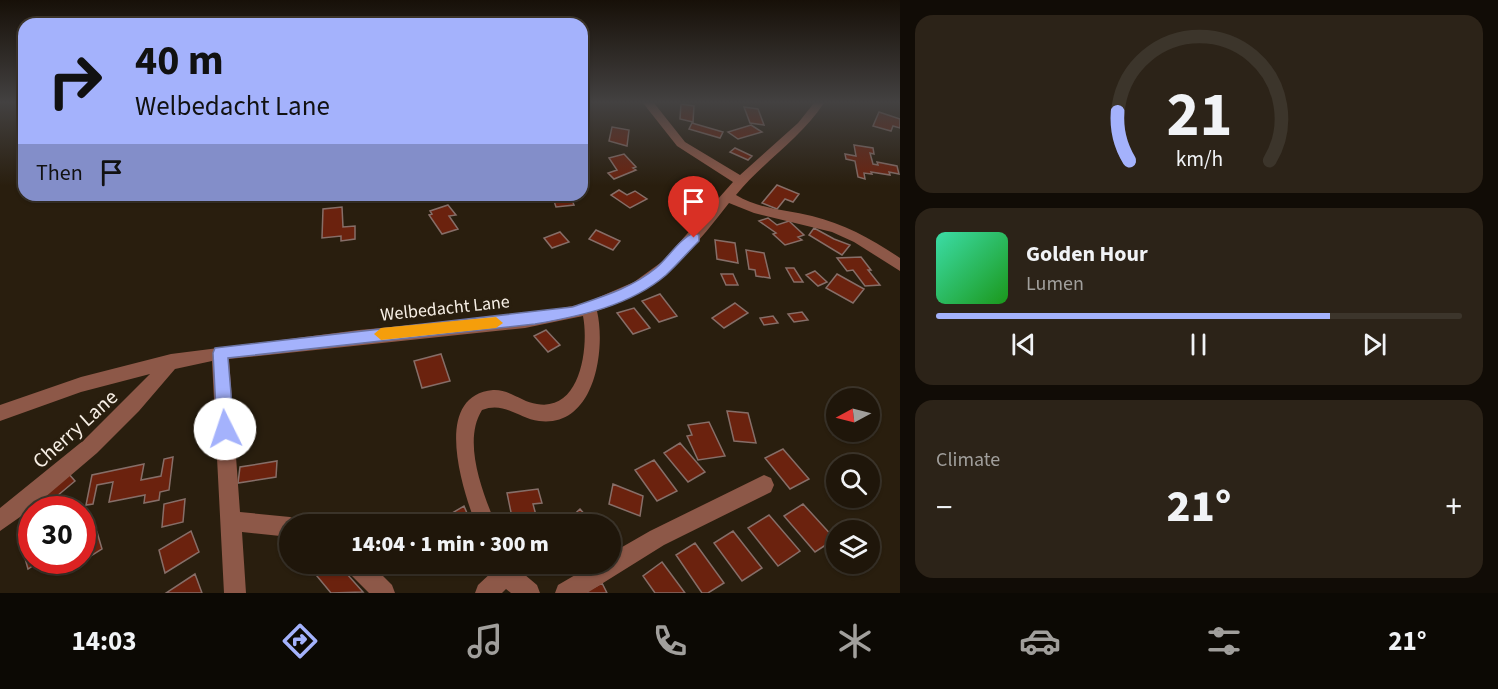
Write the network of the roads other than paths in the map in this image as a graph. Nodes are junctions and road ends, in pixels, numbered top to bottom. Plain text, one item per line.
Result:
1 (670, 131) edge
2 (798, 131) edge
3 (741, 181) junction
4 (728, 196) junction
5 (900, 266) edge
6 (589, 308) junction
7 (220, 353) junction
8 (171, 362) junction
9 (0, 413) edge
10 (764, 485) dead end
11 (483, 514) edge
12 (0, 520) edge
13 (230, 521) junction
14 (279, 526) edge
15 (366, 574) edge
16 (499, 574) edge
17 (509, 574) edge
18 (235, 593) edge
19 (384, 593) edge
20 (486, 593) edge
21 (530, 593) edge
22 (566, 593) edge

1 - 3 street
2 - 3 street, Welbedacht Lane
3 - 4 street, Welbedacht Lane
4 - 5 street
4 - 6 street, Welbedacht Lane
6 - 7 street, Welbedacht Lane
6 - 11 street
7 - 8 street, Welbedacht Lane
7 - 13 street
8 - 9 street, Welbedacht Lane
8 - 12 street, Cherry Lane
10 - 22 street
13 - 14 street
13 - 18 street
15 - 19 street
16 - 20 street
17 - 21 street

